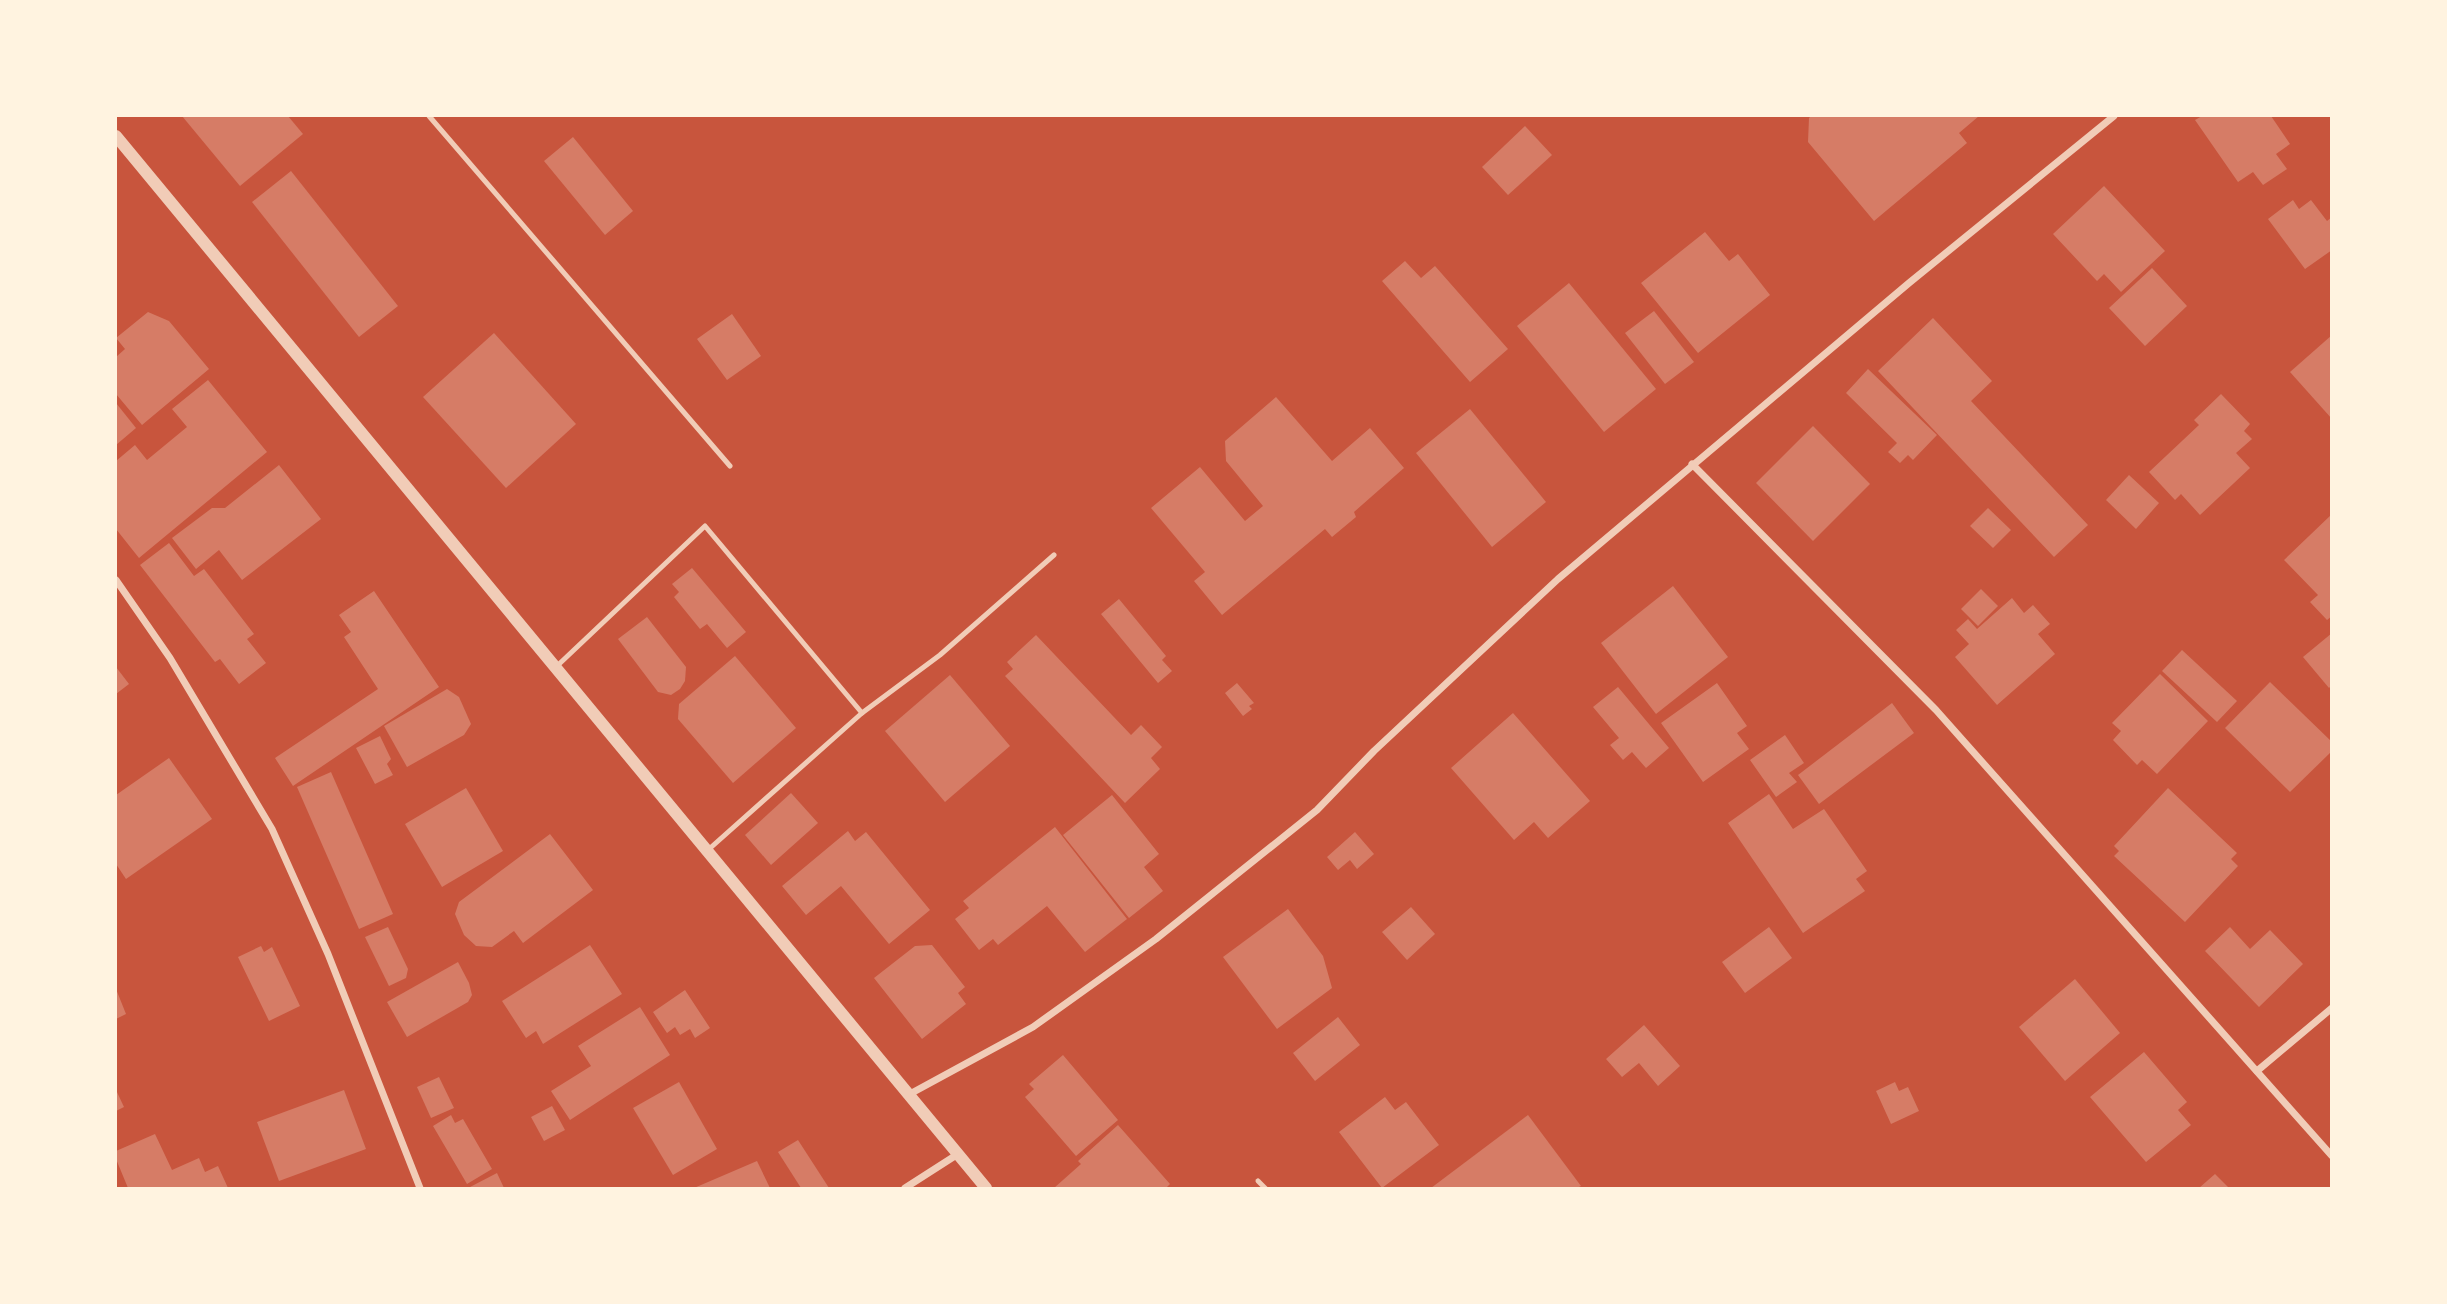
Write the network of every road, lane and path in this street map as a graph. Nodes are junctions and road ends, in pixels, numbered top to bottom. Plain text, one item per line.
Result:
1 (429, 116) edge
2 (2114, 116) edge
3 (116, 135) edge
4 (1692, 464) junction
5 (730, 466) dead end
6 (1054, 555) dead end
7 (116, 580) edge
8 (556, 667) junction
9 (862, 713) junction
10 (707, 850) junction
11 (2332, 1007) edge
12 (2257, 1071) junction
13 (908, 1095) junction
14 (958, 1154) junction
15 (2332, 1156) edge
16 (1258, 1181) dead end
17 (420, 1188) edge
18 (905, 1188) edge
19 (986, 1188) edge
20 (1265, 1188) edge

1 - 5 lane
2 - 4 street
3 - 8 street
4 - 12 street
4 - 13 street
6 - 9 lane
7 - 17 street
8 - 9 lane
8 - 10 street
9 - 10 lane
10 - 13 street
11 - 12 street
12 - 15 street
13 - 14 street
14 - 18 street
14 - 19 street
16 - 20 lane

